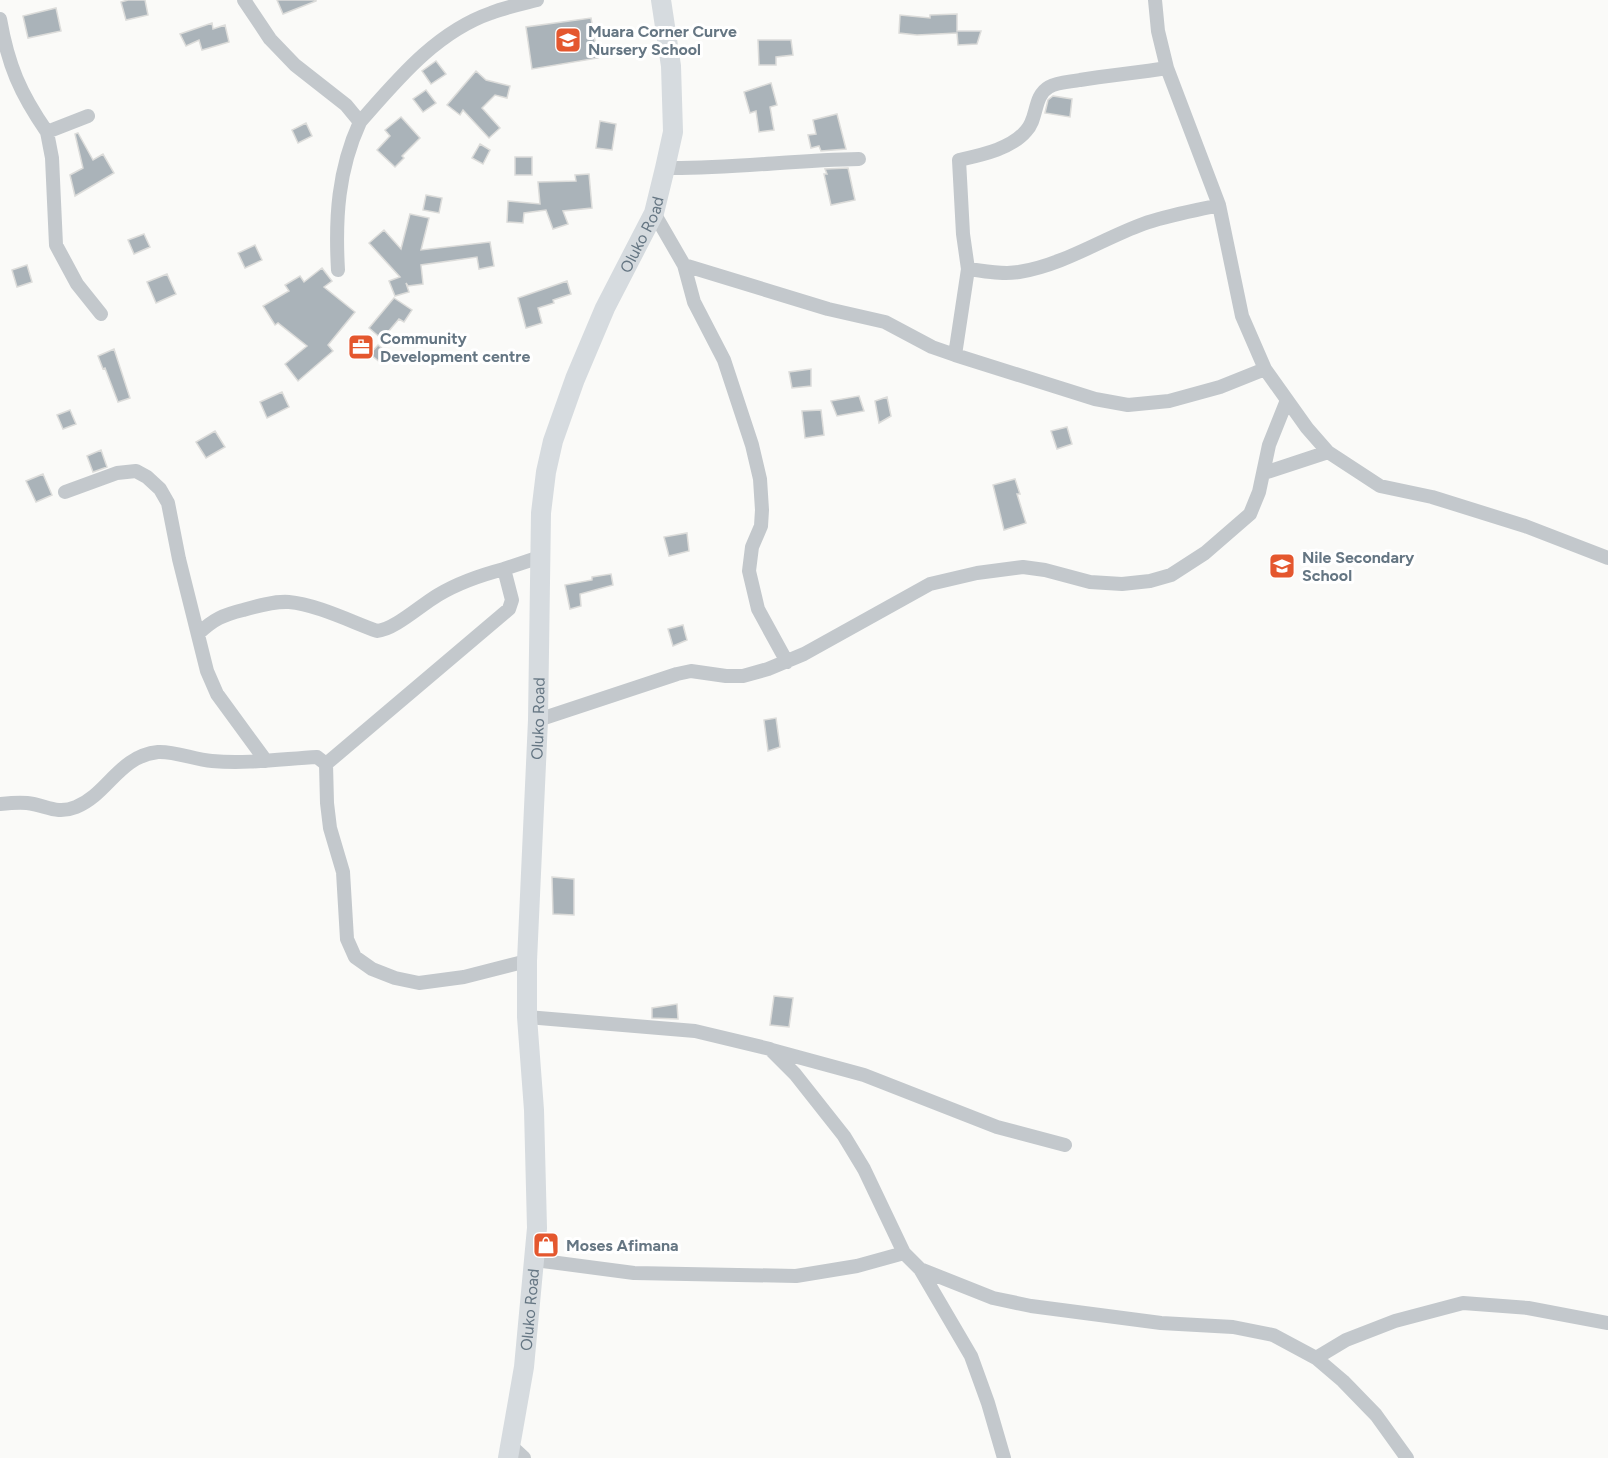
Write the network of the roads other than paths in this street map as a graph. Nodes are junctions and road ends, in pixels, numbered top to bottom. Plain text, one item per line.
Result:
1 (244, 0) edge
2 (483, 0) edge
3 (537, 0) edge
4 (661, 0) edge
5 (1155, 0) edge
6 (490, 13) junction
7 (0, 19) edge
8 (1167, 68) junction
9 (88, 116) dead end
10 (360, 122) junction
11 (47, 132) junction
12 (859, 159) dead end
13 (665, 168) junction
14 (1219, 205) junction
15 (654, 213) junction
16 (684, 265) junction
17 (968, 269) junction
18 (338, 270) dead end
19 (101, 314) dead end
20 (955, 355) junction
21 (1265, 369) junction
22 (1287, 400) junction
23 (1328, 452) junction
24 (1264, 473) junction
25 (65, 492) dead end
26 (540, 557) junction
27 (1608, 558) edge
28 (504, 568) junction
29 (198, 633) junction
30 (786, 662) junction
31 (538, 720) junction
32 (266, 761) junction
33 (326, 764) junction
34 (0, 804) edge
35 (527, 961) junction
36 (526, 1017) junction
37 (770, 1049) junction
38 (1065, 1145) dead end
39 (904, 1253) junction
40 (535, 1260) junction
41 (920, 1269) junction
42 (1608, 1323) edge
43 (1316, 1358) junction
44 (514, 1454) edge
45 (1004, 1458) edge
46 (1407, 1458) edge

1 - 10 street
2 - 6 street
3 - 6 street
4 - 13 main road, Oluko Road
5 - 8 street
6 - 10 street
7 - 11 street
8 - 14 street
8 - 17 street
9 - 11 street
10 - 18 street
11 - 19 street
12 - 13 street
13 - 15 main road, Oluko Road
14 - 17 street
14 - 21 street
15 - 16 street
15 - 26 main road, Oluko Road
16 - 20 street
16 - 30 street
17 - 20 street
20 - 21 street
21 - 22 street
22 - 23 street
22 - 24 street
23 - 24 street
23 - 27 street
24 - 30 street
25 - 29 street
26 - 28 street
26 - 31 main road, Oluko Road
28 - 29 street
28 - 33 street
29 - 32 street
30 - 31 street
31 - 35 main road, Oluko Road
32 - 33 street
32 - 34 street
33 - 35 street
35 - 36 main road, Oluko Road
36 - 37 street
36 - 40 main road, Oluko Road
37 - 38 street
37 - 39 street
39 - 40 street
39 - 41 street
40 - 44 main road, Oluko Road
41 - 43 street
41 - 45 street
42 - 43 street
43 - 46 street

